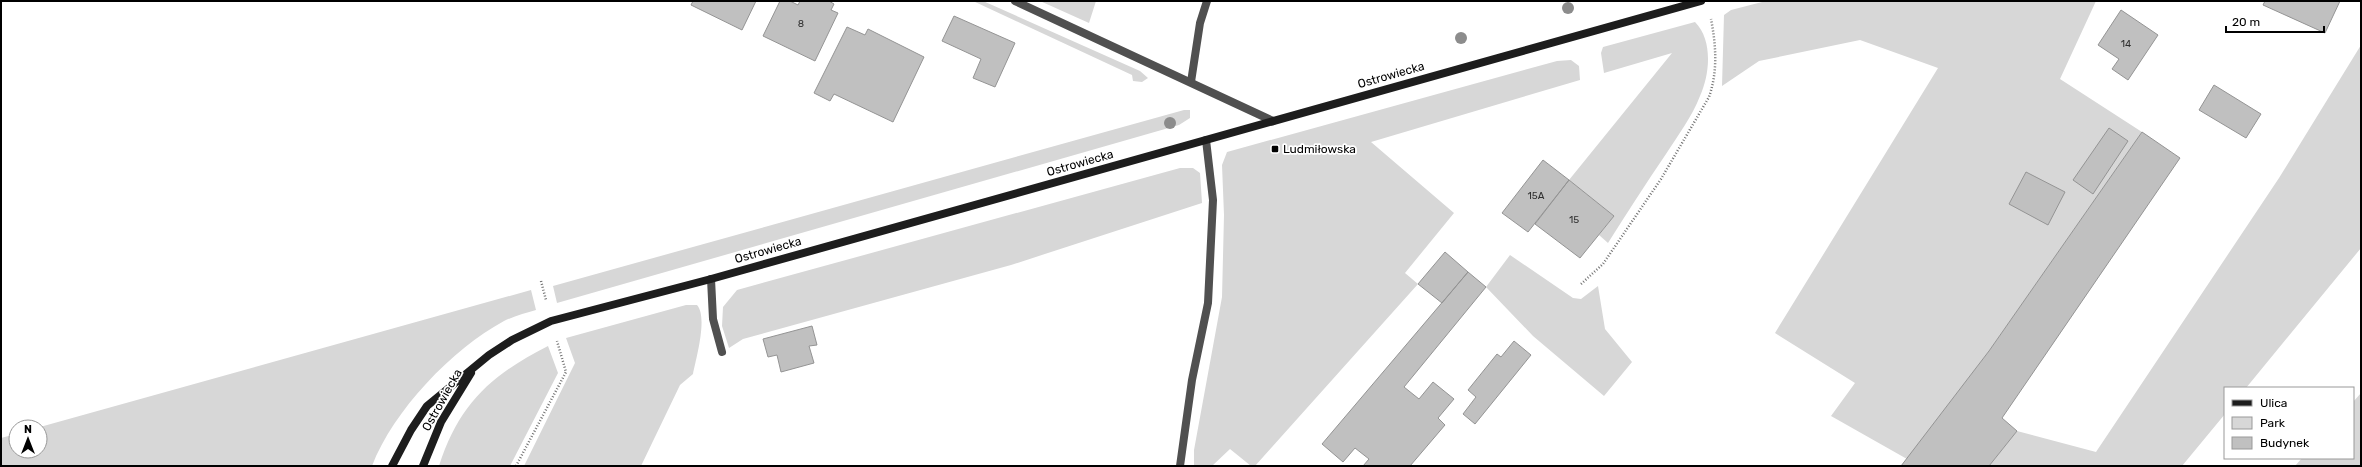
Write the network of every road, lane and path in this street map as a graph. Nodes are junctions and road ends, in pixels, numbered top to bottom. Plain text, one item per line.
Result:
1 (1015, 1) edge
2 (1206, 1) edge
3 (1701, 1) edge
4 (1710, 13) dead end
5 (1191, 82) junction
6 (1273, 121) junction
7 (1206, 140) junction
8 (711, 279) junction
9 (541, 281) dead end
10 (1581, 284) dead end
11 (551, 321) junction
12 (722, 352) dead end
13 (474, 367) junction
14 (392, 466) edge
15 (422, 466) edge
16 (516, 466) edge
17 (1180, 466) edge

1 - 5 street
2 - 5 street
3 - 6 street, Ostrowiecka
4 - 10 path
5 - 6 street
6 - 7 street, Ostrowiecka
7 - 8 street, Ostrowiecka
7 - 17 street
8 - 11 street, Ostrowiecka
8 - 12 street
9 - 11 path
11 - 13 street, Ostrowiecka
11 - 16 path
13 - 14 street, Ostrowiecka
13 - 15 street, Ostrowiecka

